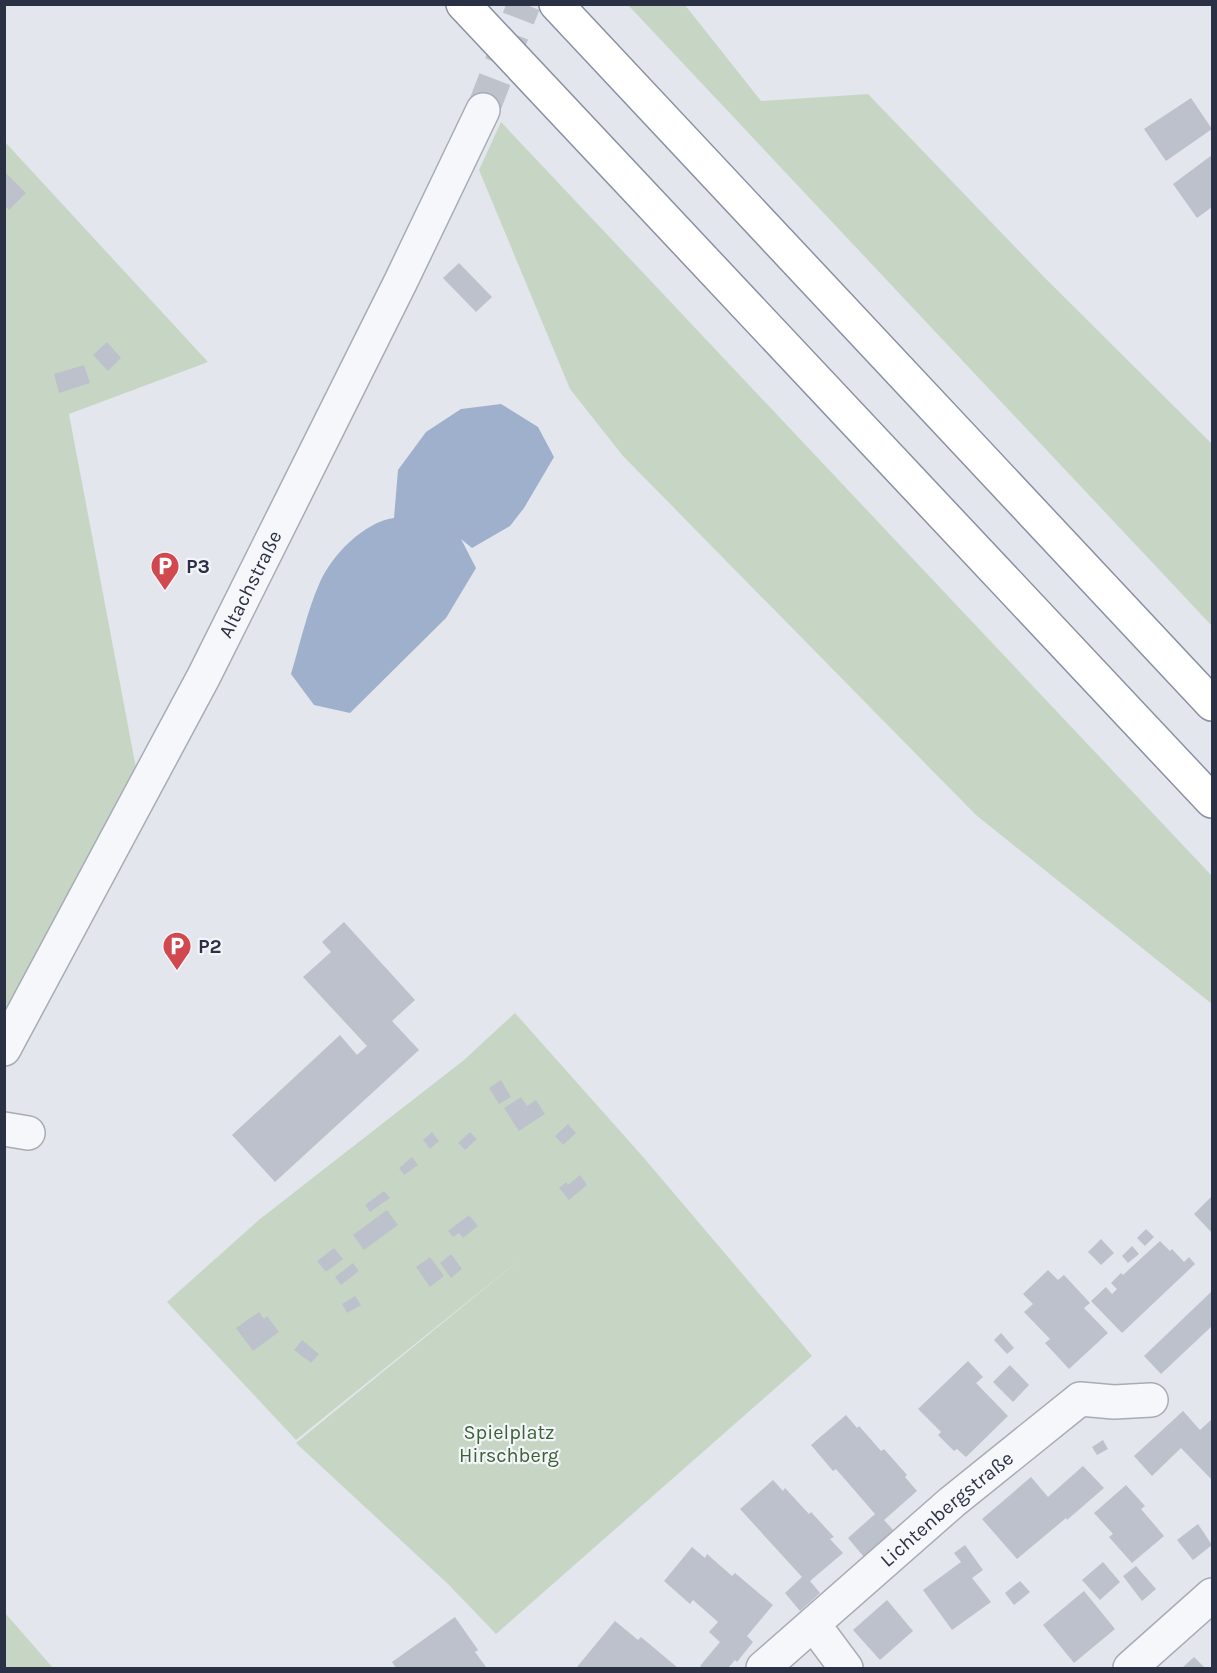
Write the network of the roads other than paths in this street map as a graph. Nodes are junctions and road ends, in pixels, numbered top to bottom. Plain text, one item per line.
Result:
1 (463, 4) edge
2 (556, 4) edge
3 (483, 110) tunnel mouth
4 (1212, 704) edge
5 (1212, 801) edge
6 (4, 1049) edge
7 (1150, 1400) dead end
8 (1212, 1595) edge
9 (814, 1625) junction
10 (763, 1668) edge
11 (846, 1668) edge
12 (1130, 1668) edge

1 - 5 highway
2 - 4 highway
3 - 6 street, Altachstraße
7 - 9 street, Lichtenbergstraße
8 - 12 street
9 - 10 street, Lichtenbergstraße
9 - 11 street

